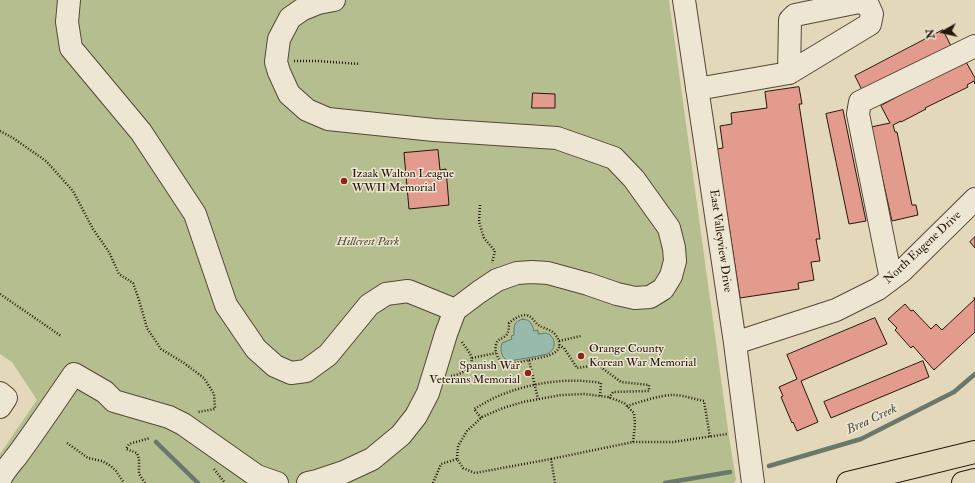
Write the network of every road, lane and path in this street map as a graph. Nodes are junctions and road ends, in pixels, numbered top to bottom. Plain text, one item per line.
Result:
1 (69, 0) edge
2 (334, 0) edge
3 (684, 0) edge
4 (975, 46) edge
5 (276, 62) junction
6 (360, 64) dead end
7 (789, 73) dead end
8 (697, 89) junction
9 (0, 131) edge
10 (975, 199) edge
11 (480, 205) dead end
12 (891, 279) junction
13 (497, 280) junction
14 (0, 294) edge
15 (455, 310) junction
16 (60, 336) dead end
17 (581, 336) dead end
18 (559, 341) junction
19 (735, 343) junction
20 (559, 345) junction
21 (496, 353) junction
22 (472, 358) dead end
23 (529, 360) junction
24 (535, 385) junction
25 (0, 393) edge
26 (600, 396) junction
27 (609, 398) junction
28 (538, 399) junction
29 (627, 406) junction
30 (0, 407) edge
31 (481, 418) junction
32 (176, 421) junction
33 (727, 434) dead end
34 (710, 437) junction
35 (150, 438) dead end
36 (633, 442) junction
37 (67, 443) dead end
38 (975, 452) edge
39 (457, 459) junction
40 (551, 459) junction
41 (211, 466) dead end
42 (0, 477) edge
43 (753, 479) edge
44 (975, 480) edge
45 (124, 483) edge
46 (145, 483) edge
47 (225, 483) edge
48 (277, 483) edge
49 (308, 483) edge
50 (433, 483) edge
51 (555, 483) edge
52 (848, 483) edge
53 (963, 483) edge

1 - 15 street
2 - 5 street
3 - 8 street, East Valleyview Drive
4 - 12 street
5 - 6 path
5 - 13 street
7 - 8 street
8 - 19 street, East Valleyview Drive
9 - 32 path
10 - 12 street, North Eugene Drive
11 - 13 path
12 - 19 street, North Eugene Drive
13 - 15 street
14 - 16 path
15 - 49 street
17 - 18 path
18 - 20 path
18 - 21 path
19 - 43 street, East Valleyview Drive
20 - 23 path
20 - 27 path
21 - 22 path
21 - 23 path
23 - 24 path
24 - 26 path
24 - 28 path
24 - 31 path
25 - 30 street
26 - 27 path
26 - 28 path
27 - 29 path
28 - 31 path
29 - 34 path
29 - 36 path
31 - 39 path
32 - 42 street
32 - 48 street
33 - 34 path
34 - 36 path
35 - 46 path
36 - 40 path
37 - 45 path
38 - 52 main road
39 - 40 path
39 - 50 path
40 - 51 path
41 - 47 path
44 - 53 main road

